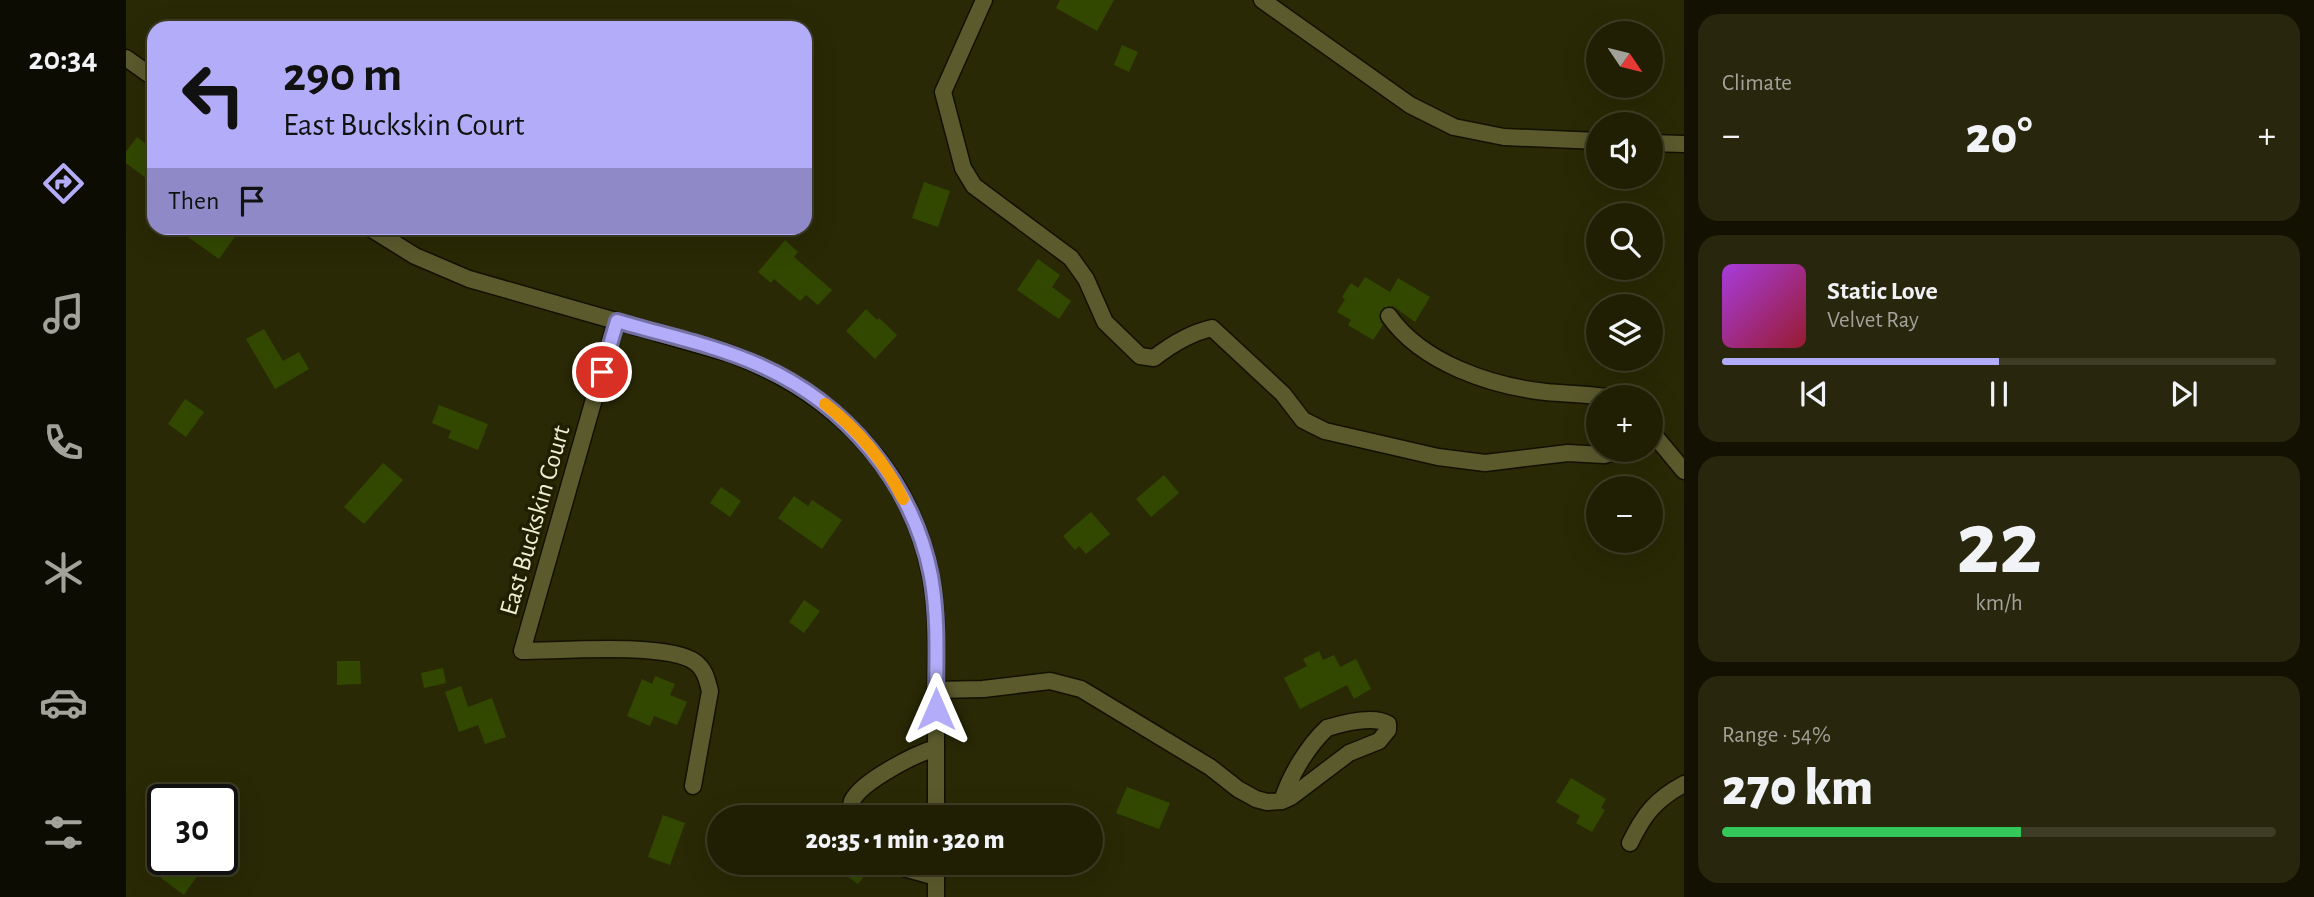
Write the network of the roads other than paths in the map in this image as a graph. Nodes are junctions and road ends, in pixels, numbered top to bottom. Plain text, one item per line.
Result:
1 (984, 0) edge
2 (1262, 0) edge
3 (126, 58) edge
4 (147, 73) edge
5 (1586, 140) edge
6 (1663, 143) edge
7 (1684, 144) edge
8 (381, 235) edge
9 (1388, 316) dead end
10 (617, 321) junction
11 (1586, 395) edge
12 (1663, 446) edge
13 (1586, 454) edge
14 (1684, 471) edge
15 (936, 690) junction
16 (936, 748) junction
17 (1684, 784) edge
18 (693, 786) dead end
19 (1282, 801) junction
20 (852, 805) edge
21 (936, 805) edge
22 (1630, 843) dead end
23 (936, 875) edge
24 (936, 897) edge

1 - 13 street
2 - 5 street
3 - 4 street
6 - 7 street
8 - 10 street
9 - 11 street
10 - 15 street
10 - 18 street, East Buckskin Court
12 - 14 street
15 - 16 street
15 - 19 street
16 - 20 street
16 - 21 street
17 - 22 street
19 - 19 street
23 - 24 street

